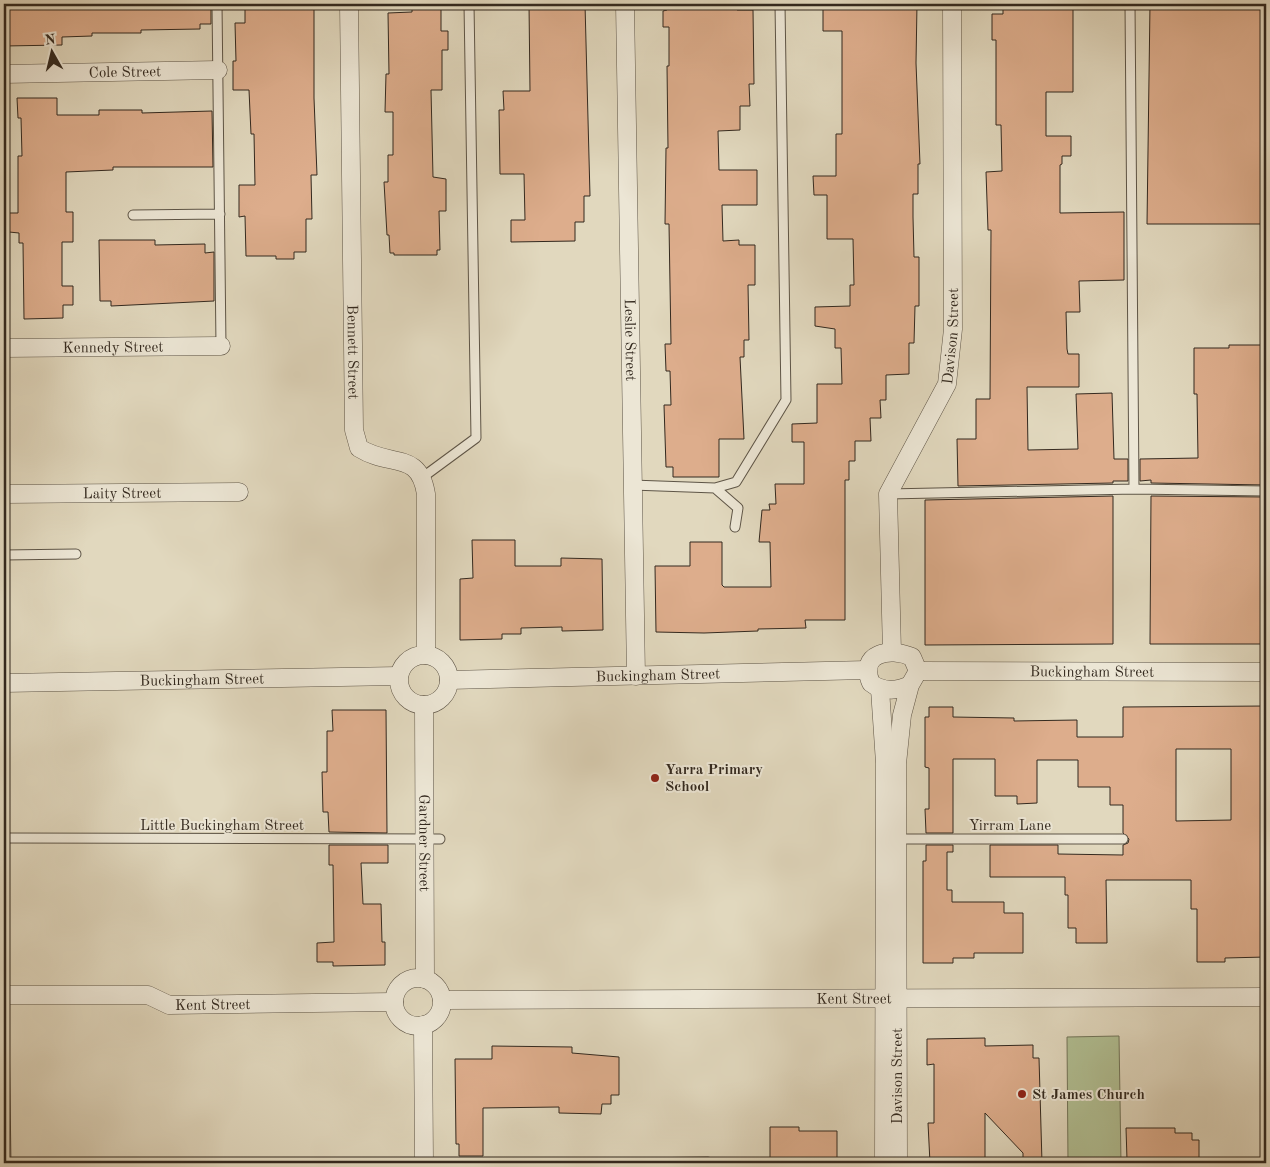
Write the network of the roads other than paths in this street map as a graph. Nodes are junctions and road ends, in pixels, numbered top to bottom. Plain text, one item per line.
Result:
1 (217, 4) edge
2 (349, 4) edge
3 (469, 4) edge
4 (625, 4) edge
5 (780, 4) edge
6 (952, 4) edge
7 (1130, 4) edge
8 (218, 70) junction
9 (4, 74) edge
10 (220, 214) junction
11 (133, 215) dead end
12 (221, 346) joint
13 (4, 348) edge
14 (423, 477) junction
15 (632, 486) junction
16 (715, 488) junction
17 (1134, 489) junction
18 (1266, 491) edge
19 (239, 492) dead end
20 (4, 494) edge
21 (888, 494) junction
22 (736, 527) dead end
23 (76, 554) dead end
24 (4, 555) edge
25 (892, 652) junction
26 (426, 656) junction
27 (867, 670) junction
28 (1266, 672) edge
29 (399, 676) junction
30 (636, 676) junction
31 (914, 678) junction
32 (449, 680) junction
33 (4, 683) edge
34 (880, 689) junction
35 (424, 706) junction
36 (4, 838) edge
37 (1123, 838) dead end
38 (432, 839) junction
39 (891, 839) junction
40 (425, 979) junction
41 (4, 996) edge
42 (1266, 997) edge
43 (442, 1000) junction
44 (891, 1000) junction
45 (394, 1002) junction
46 (423, 1026) junction
47 (4, 1030) edge
48 (708, 1162) edge
49 (6, 1163) edge
50 (424, 1163) edge
51 (634, 1163) edge
52 (884, 1163) edge
53 (898, 1163) edge

1 - 8 lane
2 - 14 street, Bennett Street
3 - 14 lane
4 - 15 street, Leslie Street
5 - 16 lane
6 - 21 street, Davison Street
7 - 17 lane
8 - 9 street, Cole Street
8 - 10 lane
10 - 11 lane
10 - 12 lane
12 - 13 street, Kennedy Street
14 - 26 street
15 - 16 lane
15 - 30 street, Leslie Street
16 - 22 lane
17 - 18 lane
17 - 21 lane
19 - 20 street, Laity Street
21 - 25 street, Davison Street
23 - 24 lane
25 - 27 street
25 - 31 street
26 - 29 street
26 - 32 street
27 - 30 street, Buckingham Street
27 - 34 street
28 - 31 street, Buckingham Street
29 - 33 street, Buckingham Street
29 - 35 street
30 - 32 street, Buckingham Street
31 - 34 street
31 - 39 street, Davison Street
32 - 35 street
34 - 39 street, Davison Street
35 - 38 street, Gardner Street
36 - 38 lane, Little Buckingham Street
37 - 39 lane, Yirram Lane
38 - 40 street, Gardner Street
39 - 44 street, Davison Street
40 - 43 street
40 - 45 street
41 - 45 street, Kent Street
42 - 44 street, Kent Street
43 - 44 street, Kent Street
43 - 46 street
44 - 52 street, Davison Street
44 - 53 street, Davison Street
45 - 46 street
46 - 50 street
47 - 49 lane
48 - 51 lane

